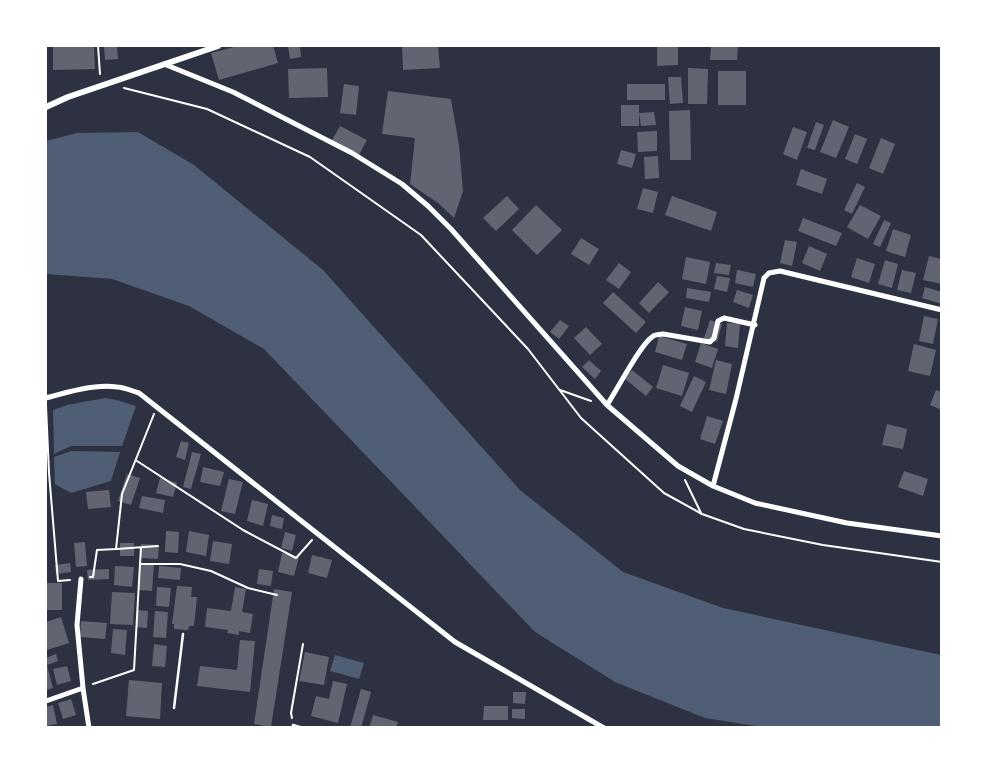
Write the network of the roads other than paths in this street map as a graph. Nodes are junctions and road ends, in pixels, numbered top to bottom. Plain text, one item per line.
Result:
1 (218, 46) edge
2 (164, 64) junction
3 (46, 107) edge
4 (942, 310) edge
5 (755, 325) junction
6 (46, 398) edge
7 (607, 405) junction
8 (713, 486) junction
9 (942, 536) edge
10 (81, 579) road end
11 (183, 634) dead end
12 (83, 688) junction
13 (46, 701) edge
14 (174, 708) dead end
15 (89, 727) edge
16 (293, 727) edge
17 (303, 727) edge
18 (604, 727) edge

1 - 2 street
2 - 3 street
2 - 7 street
4 - 5 street
5 - 7 street
5 - 8 street
6 - 18 street
7 - 8 street
8 - 9 street
10 - 12 street
11 - 14 lane
12 - 13 street
12 - 15 street
16 - 17 lane

